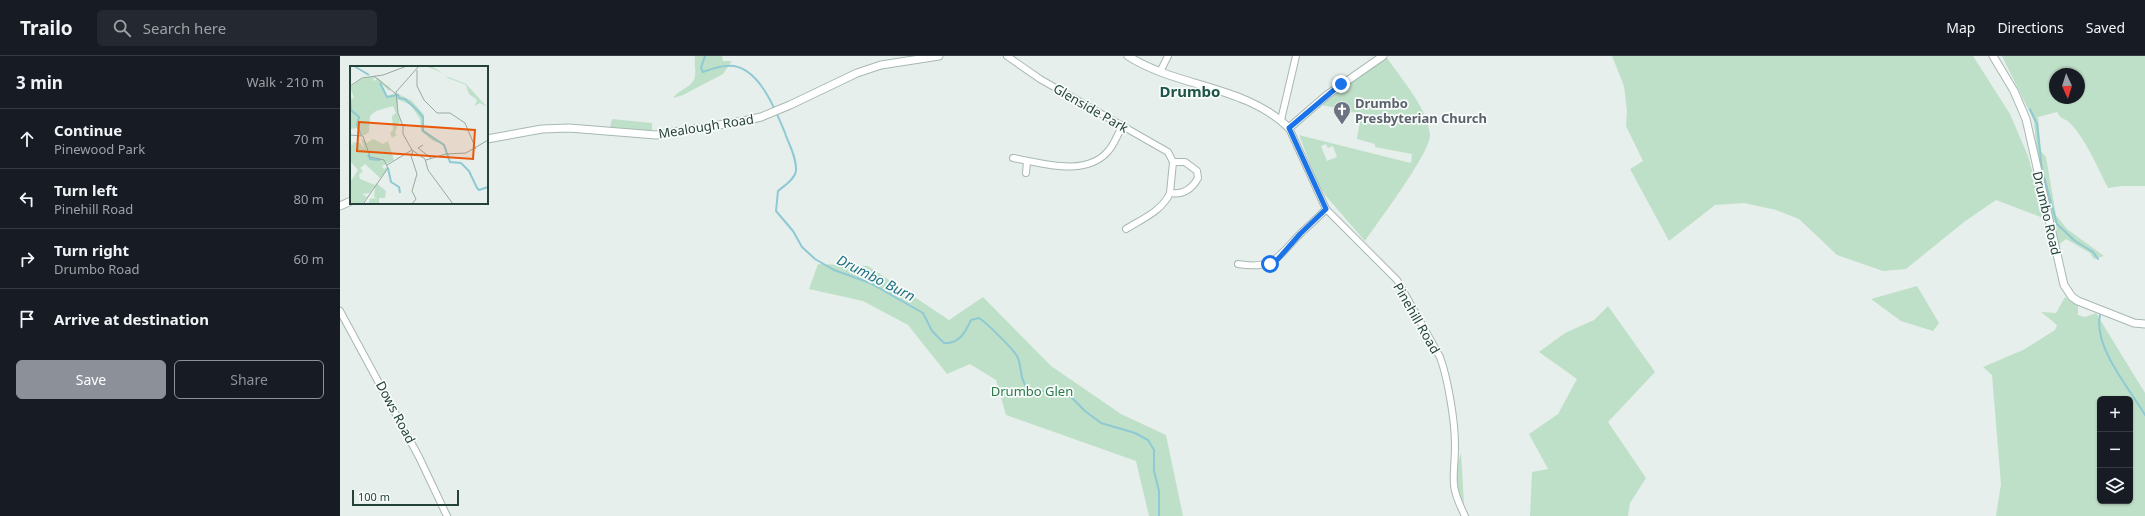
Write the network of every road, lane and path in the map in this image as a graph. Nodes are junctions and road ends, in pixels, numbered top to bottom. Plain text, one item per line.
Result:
1 (939, 56) edge
2 (1007, 56) edge
3 (1128, 56) edge
4 (1168, 56) edge
5 (1296, 56) edge
6 (1383, 56) edge
7 (1993, 56) edge
8 (1160, 72) junction
9 (1281, 120) junction
10 (1123, 125) junction
11 (1289, 128) junction
12 (488, 139) edge
13 (1013, 158) dead end
14 (1027, 161) junction
15 (1173, 162) junction
16 (1026, 173) dead end
17 (1170, 193) junction
18 (350, 201) edge
19 (340, 206) edge
20 (1326, 209) junction
21 (1126, 229) dead end
22 (1238, 264) dead end
23 (340, 311) edge
24 (2145, 324) edge
25 (446, 516) edge
26 (1465, 516) edge

1 - 12 street, Mealough Road
2 - 10 street, Glenside Park
3 - 8 street
4 - 8 street
5 - 9 street
6 - 11 street
7 - 24 street, Drumbo Road
8 - 9 street
9 - 11 street
10 - 14 street
10 - 15 street, Glenside Park
11 - 20 street, Pinehill Road
13 - 14 street
14 - 16 street
15 - 17 street
15 - 17 street
17 - 21 street
18 - 19 street
20 - 22 street
20 - 26 street, Pinehill Road
23 - 25 street, Dows Road

